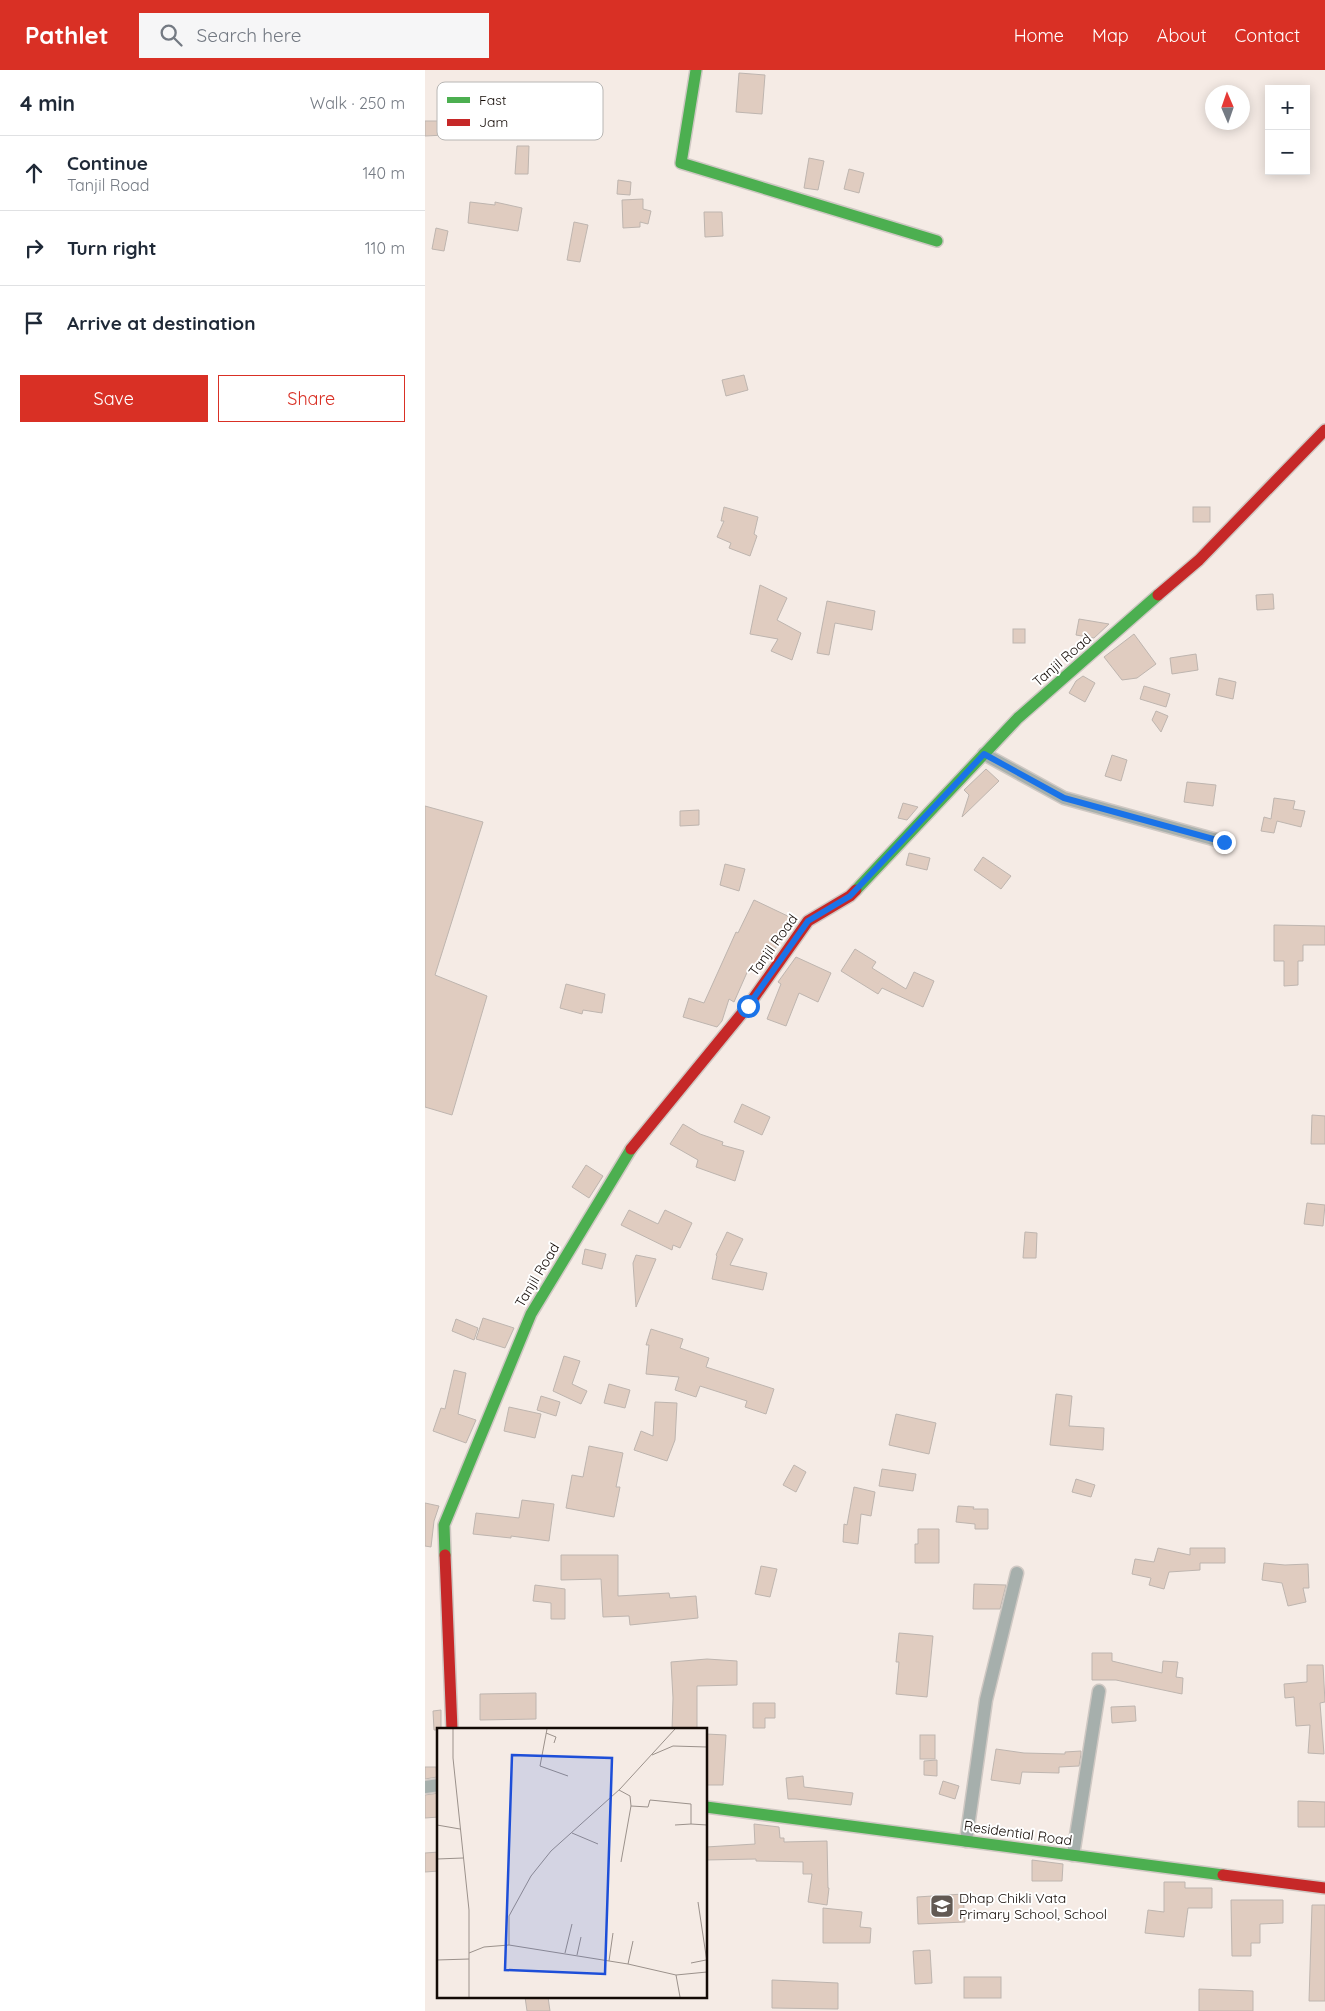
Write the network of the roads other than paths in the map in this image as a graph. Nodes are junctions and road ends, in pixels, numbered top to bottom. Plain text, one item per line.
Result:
1 (695, 70) edge
2 (937, 241) dead end
3 (1325, 430) edge
4 (984, 754) junction
5 (1224, 842) dead end
6 (1017, 1573) dead end
7 (1099, 1690) dead end
8 (451, 1728) edge
9 (707, 1807) edge
10 (966, 1841) junction
11 (1073, 1855) junction
12 (1325, 1888) edge

1 - 2 street
3 - 4 street, Tanjil Road
4 - 5 street
4 - 8 street, Tanjil Road
6 - 10 street
7 - 11 street
9 - 10 street, Residential Road
10 - 11 street, Residential Road
11 - 12 street, Residential Road

